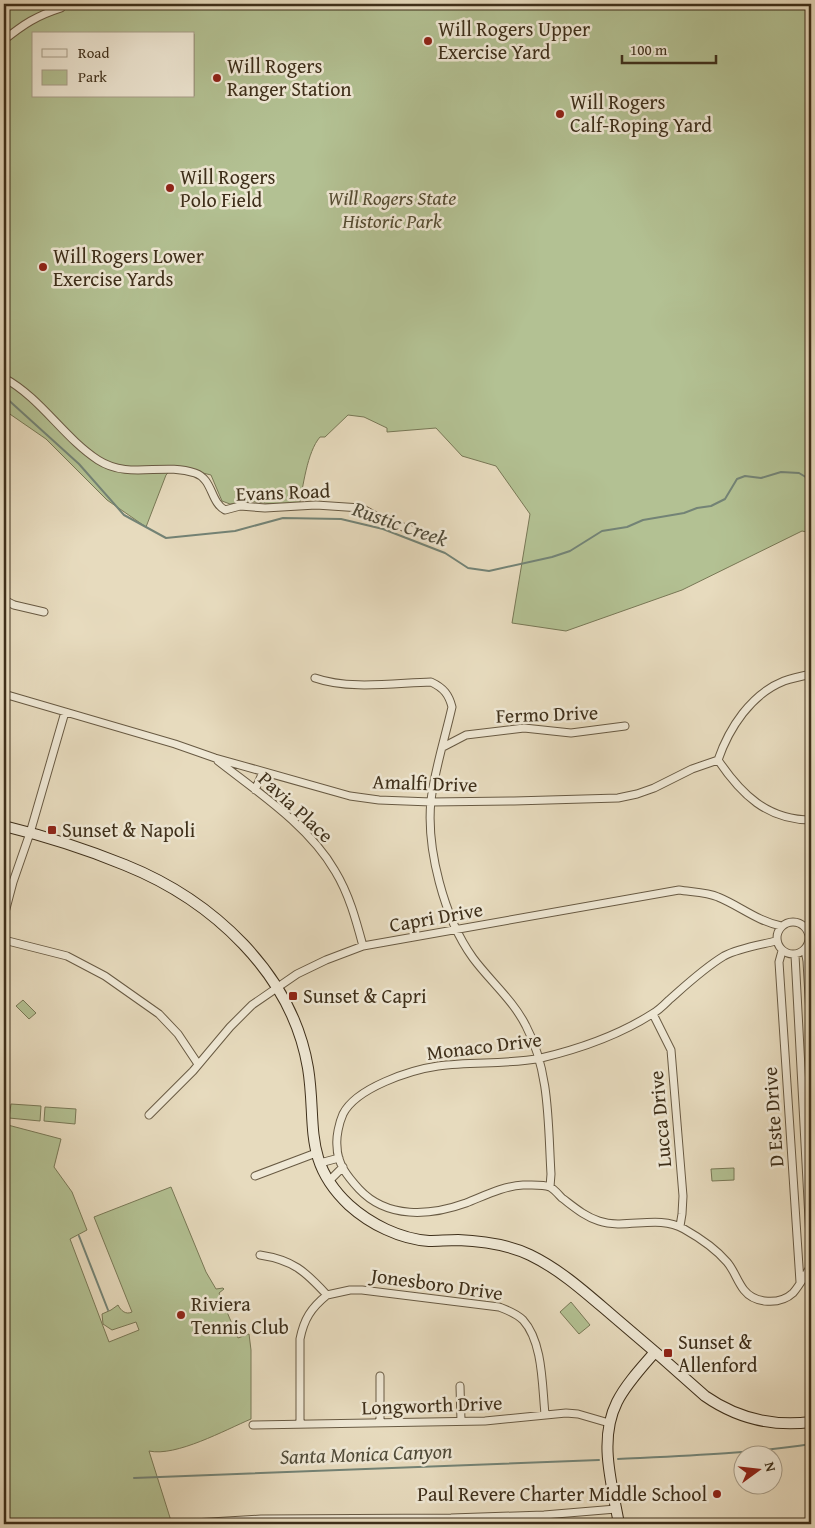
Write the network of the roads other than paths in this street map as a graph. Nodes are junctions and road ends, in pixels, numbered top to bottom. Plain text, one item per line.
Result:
1 (61, 8) dead end
2 (4, 40) edge
3 (4, 378) edge
4 (430, 536) dead end
5 (4, 600) edge
6 (44, 612) dead end
7 (811, 674) edge
8 (314, 678) dead end
9 (4, 694) edge
10 (65, 712) junction
11 (625, 726) dead end
12 (443, 747) junction
13 (214, 758) junction
14 (718, 760) junction
15 (263, 772) junction
16 (255, 790) junction
17 (431, 802) junction
18 (811, 820) edge
19 (4, 826) edge
20 (30, 833) junction
21 (4, 916) edge
22 (811, 922) edge
23 (802, 924) junction
24 (781, 926) junction
25 (456, 930) junction
26 (4, 940) edge
27 (776, 941) junction
28 (808, 945) edge
29 (364, 946) junction
30 (782, 951) junction
31 (794, 954) junction
32 (277, 987) junction
33 (653, 1014) junction
34 (811, 1032) edge
35 (538, 1058) junction
36 (198, 1064) junction
37 (148, 1115) dead end
38 (316, 1153) junction
39 (339, 1158) junction
40 (320, 1163) junction
41 (343, 1167) junction
42 (255, 1176) dead end
43 (330, 1181) junction
44 (550, 1187) junction
45 (680, 1226) junction
46 (260, 1255) dead end
47 (811, 1257) edge
48 (811, 1266) edge
49 (800, 1283) junction
50 (327, 1296) junction
51 (655, 1352) junction
52 (380, 1376) dead end
53 (460, 1386) dead end
54 (546, 1414) junction
55 (461, 1421) junction
56 (811, 1422) edge
57 (380, 1423) junction
58 (609, 1423) junction
59 (300, 1424) junction
60 (254, 1425) dead end
61 (616, 1509) junction
62 (544, 1515) junction
63 (303, 1521) edge
64 (217, 1523) edge
65 (177, 1524) edge
66 (544, 1524) edge
67 (619, 1524) edge

1 - 2 street
3 - 4 street, Evans Road
5 - 6 street
7 - 14 street
8 - 12 street
9 - 10 street, Amalfi Drive
10 - 13 street, Amalfi Drive
10 - 20 street
11 - 12 street, Fermo Drive
12 - 17 street
13 - 15 street, Amalfi Drive
13 - 16 street, Pavia Place
14 - 17 street, Amalfi Drive
14 - 18 street
15 - 16 street
15 - 17 street, Amalfi Drive
16 - 29 street, Pavia Place
17 - 25 street
19 - 20 main road
20 - 21 street
20 - 32 main road
22 - 23 street
23 - 24 street
23 - 28 street
24 - 25 street, Capri Drive
24 - 27 street
25 - 29 street, Capri Drive
25 - 35 street
26 - 36 street
27 - 30 street
27 - 33 street, Monaco Drive
28 - 31 street
28 - 34 street
29 - 32 street, Capri Drive
30 - 31 street
30 - 49 street, D Este Drive
31 - 47 street, D Este Drive
32 - 36 street, Capri Drive
32 - 38 main road
33 - 35 street, Monaco Drive
33 - 45 street, Lucca Drive
35 - 39 street, Monaco Drive
35 - 44 street
36 - 37 street, Capri Drive
38 - 40 main road
38 - 42 street
39 - 40 street
39 - 41 street, Monaco Drive
40 - 43 main road
41 - 43 street
41 - 44 street, Monaco Drive
43 - 51 main road
44 - 45 street
45 - 49 street
46 - 50 street
48 - 49 street
50 - 54 street, Jonesboro Drive
50 - 59 street
51 - 56 main road
51 - 58 main road
52 - 57 street
53 - 55 street
54 - 55 street, Longworth Drive
54 - 58 street, Longworth Drive
55 - 57 street, Longworth Drive
57 - 59 street, Longworth Drive
58 - 61 main road
59 - 60 street, Longworth Drive
61 - 62 street
61 - 67 main road
62 - 63 street
62 - 66 street
63 - 64 street
64 - 65 street

